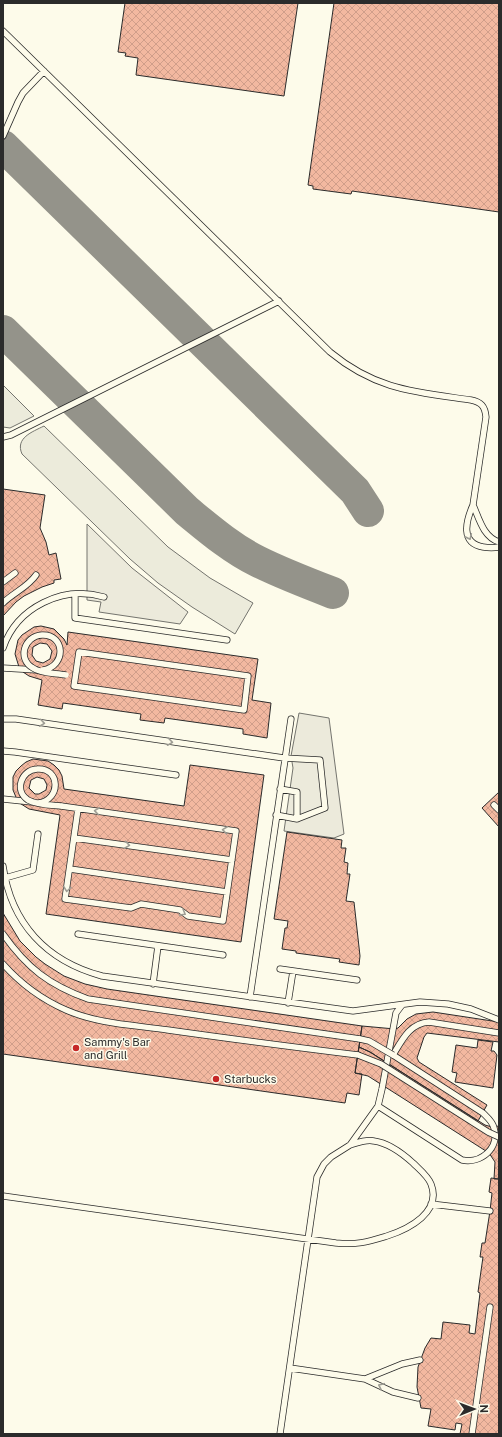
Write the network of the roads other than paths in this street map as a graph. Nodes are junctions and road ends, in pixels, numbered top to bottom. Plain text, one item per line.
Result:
1 (3, 31) edge
2 (44, 71) junction
3 (3, 136) edge
4 (279, 301) junction
5 (3, 437) edge
6 (473, 504) junction
7 (499, 542) edge
8 (499, 547) edge
9 (15, 573) dead end
10 (36, 575) dead end
11 (3, 582) edge
12 (75, 594) junction
13 (104, 597) dead end
14 (3, 603) edge
15 (227, 640) dead end
16 (3, 648) edge
17 (3, 668) edge
18 (75, 676) junction
19 (3, 718) edge
20 (291, 719) dead end
21 (3, 751) edge
22 (284, 758) junction
23 (176, 775) dead end
24 (280, 789) junction
25 (3, 799) edge
26 (494, 805) dead end
27 (78, 809) junction
28 (499, 810) edge
29 (276, 815) junction
30 (297, 819) junction
31 (38, 834) dead end
32 (74, 838) junction
33 (232, 860) junction
34 (3, 866) edge
35 (70, 869) junction
36 (5, 878) junction
37 (228, 892) junction
38 (3, 934) edge
39 (78, 934) dead end
40 (158, 946) junction
41 (223, 955) dead end
42 (3, 964) edge
43 (280, 969) dead end
44 (293, 971) junction
45 (357, 980) dead end
46 (153, 984) junction
47 (250, 997) junction
48 (288, 1003) junction
49 (402, 1005) junction
50 (499, 1020) edge
51 (499, 1033) edge
52 (393, 1055) junction
53 (378, 1106) junction
54 (499, 1138) edge
55 (350, 1145) junction
56 (3, 1196) edge
57 (431, 1204) junction
58 (490, 1211) dead end
59 (308, 1239) junction
60 (490, 1307) dead end
61 (420, 1360) dead end
62 (290, 1368) junction
63 (364, 1378) junction
64 (418, 1398) dead end
65 (280, 1434) edge
66 (472, 1434) edge

1 - 2 lane
2 - 3 lane
2 - 4 lane
4 - 5 lane
4 - 6 lane
6 - 7 lane
6 -> 8 lane
9 - 11 lane
10 - 14 lane
12 - 13 lane
12 - 15 lane
12 - 16 lane
17 - 18 lane, bridge
18 - 18 lane
19 -> 22 lane
20 - 22 lane
21 - 23 lane
22 - 24 lane
22 - 30 lane
24 - 29 lane
24 - 30 lane
25 - 27 lane, bridge
26 - 28 lane
27 - 32 lane
33 -> 27 lane
29 - 30 lane
29 - 47 lane
31 - 36 lane
32 -> 33 lane
32 - 35 lane
33 - 37 lane
34 - 36 lane
35 - 37 lane
35 -> 37 lane
36 - 46 lane
38 - 52 lane, bridge
39 - 40 lane
40 - 41 lane
40 - 46 lane
42 - 54 lane, bridge
43 - 44 lane
44 - 45 lane
44 - 48 lane
46 - 47 lane
47 - 48 lane
48 - 49 lane
49 - 50 lane
49 - 53 lane
51 - 52 lane
52 - 53 lane
53 - 55 lane
55 - 57 lane
55 - 59 lane
56 - 59 lane
57 - 58 lane
57 - 59 lane
59 - 62 lane
60 - 66 lane
61 - 63 lane
62 - 63 lane
62 - 65 lane
64 -> 63 lane

